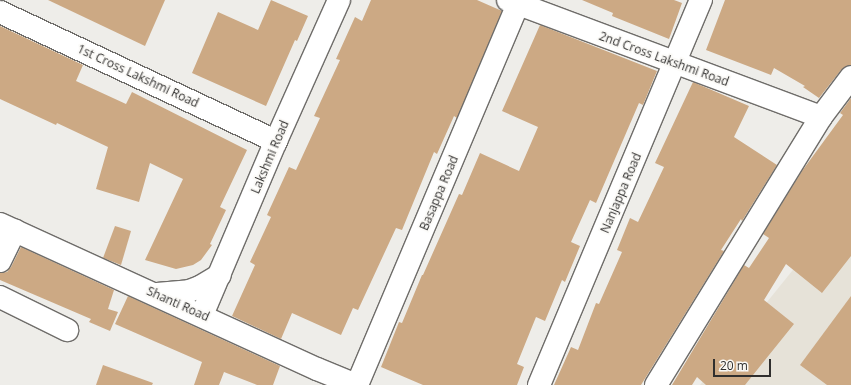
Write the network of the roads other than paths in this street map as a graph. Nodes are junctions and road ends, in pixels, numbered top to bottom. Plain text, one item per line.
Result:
1 (339, 0) edge
2 (701, 0) edge
3 (515, 1) edge
4 (0, 12) edge
5 (676, 63) junction
6 (851, 77) edge
7 (821, 117) junction
8 (276, 142) junction
9 (7, 227) edge
10 (0, 261) edge
11 (220, 275) junction
12 (156, 294) junction
13 (0, 297) edge
14 (202, 315) junction
15 (67, 330) dead end
16 (312, 377) edge
17 (357, 385) edge
18 (539, 385) edge
19 (656, 385) edge

1 - 8 street, Lakshmi Road
2 - 5 street, Nanjappa Road
3 - 5 street, 2nd Cross Lakshmi Road
3 - 17 street, Basappa Road
4 - 8 street, 1st Cross Lakshmi Road
5 - 7 street, 2nd Cross Lakshmi Road
5 - 18 street, Nanjappa Road
6 - 7 street
7 - 19 street
8 - 11 street, Lakshmi Road
9 - 10 street
9 - 12 street, Shanti Road
11 - 12 street
11 - 14 street, Lakshmi Road
12 - 14 street, Shanti Road
13 - 15 street
14 - 16 street, Shanti Road
16 - 17 street, Shanti Road

